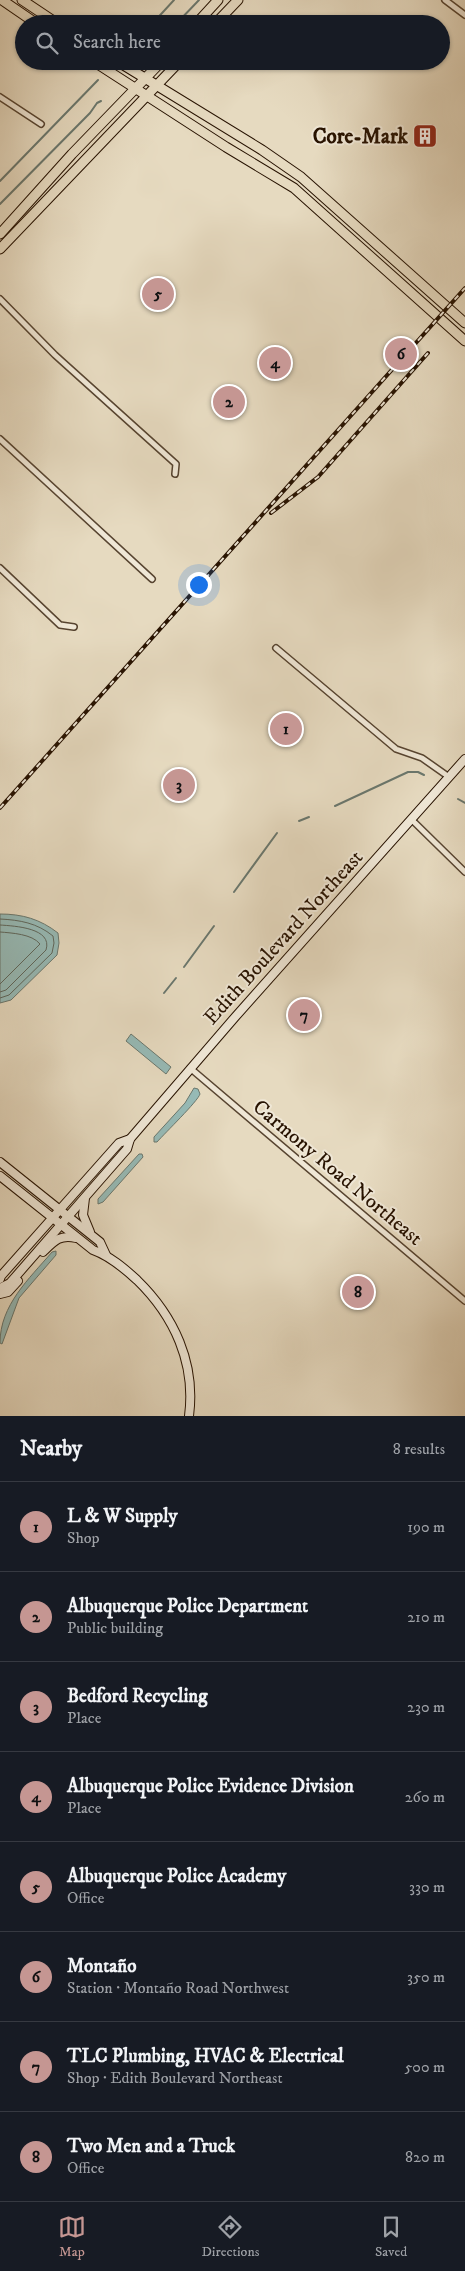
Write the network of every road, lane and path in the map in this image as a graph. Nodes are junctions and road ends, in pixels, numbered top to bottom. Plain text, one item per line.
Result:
1 (2, 0) edge
2 (22, 0) edge
3 (218, 0) edge
4 (238, 0) edge
5 (445, 0) edge
6 (24, 15) edge
7 (44, 15) edge
8 (204, 15) edge
9 (224, 15) edge
10 (465, 15) edge
11 (106, 70) edge
12 (132, 70) edge
13 (154, 70) edge
14 (172, 70) edge
15 (146, 78) junction
16 (158, 85) junction
17 (135, 89) junction
18 (148, 96) junction
19 (0, 97) edge
20 (41, 124) dead end
21 (0, 234) edge
22 (0, 249) edge
23 (0, 299) edge
24 (465, 323) edge
25 (465, 341) edge
26 (0, 440) edge
27 (175, 474) dead end
28 (0, 568) edge
29 (152, 579) dead end
30 (74, 627) dead end
31 (276, 648) dead end
32 (465, 759) edge
33 (449, 777) junction
34 (411, 819) junction
35 (465, 872) edge
36 (190, 1068) junction
37 (130, 1140) junction
38 (0, 1162) edge
39 (0, 1176) edge
40 (85, 1197) junction
41 (59, 1209) junction
42 (68, 1216) junction
43 (52, 1217) junction
44 (61, 1224) junction
45 (91, 1234) junction
46 (79, 1239) junction
47 (106, 1255) junction
48 (0, 1279) edge
49 (0, 1288) edge
50 (0, 1294) edge
51 (465, 1301) edge
52 (190, 1416) edge

1 - 6 main road
2 - 7 main road
3 - 8 main road
4 - 9 main road
5 - 10 street
11 - 17 main road
12 - 15 main road
13 - 15 main road
14 - 16 main road
15 - 16 main road
15 - 17 main road
16 - 18 main road
16 - 24 main road
17 - 18 main road
17 - 21 main road
18 - 22 main road
18 - 25 main road
19 - 20 street
23 - 27 street
26 - 29 street
28 - 30 street
31 - 33 street
32 - 33 street, Edith Boulevard Northeast
33 - 34 street, Edith Boulevard Northeast
34 - 35 street
34 - 36 street, Edith Boulevard Northeast
36 - 37 street, Edith Boulevard Northeast
36 - 51 street, Carmony Road Northeast
37 - 40 street, Edith Boulevard Northeast
37 - 41 street, Edith Boulevard Northeast
38 - 41 street
39 - 43 street
40 - 42 street, Edith Boulevard Northeast
40 - 45 street
41 - 42 street
41 - 43 street, Edith Boulevard Northeast
42 - 44 street, Edith Boulevard Northeast
42 - 45 street
43 - 44 street
43 - 48 street, Edith Boulevard Northeast
44 - 46 street
44 - 49 street, Edith Boulevard Northeast
45 - 47 street
46 - 47 street
46 - 50 street
47 - 52 street

